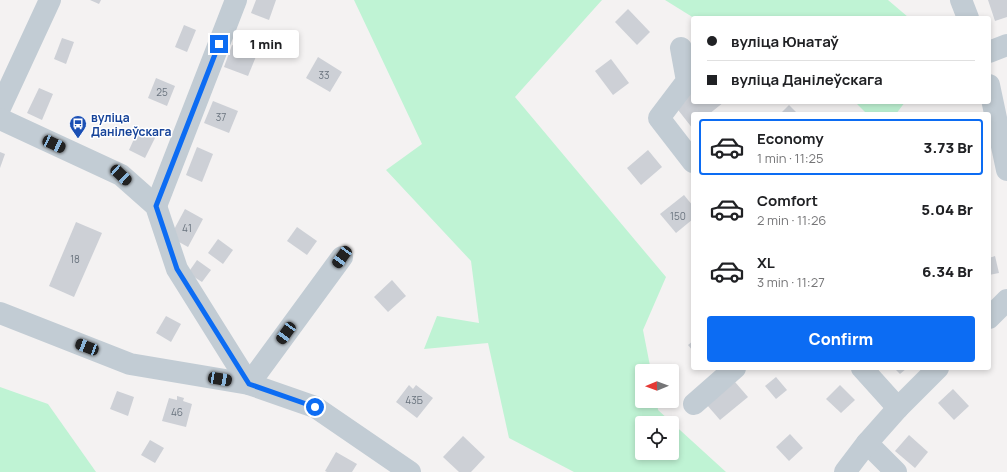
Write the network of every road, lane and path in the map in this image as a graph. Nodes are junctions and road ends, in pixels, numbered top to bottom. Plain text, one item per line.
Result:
1 (50, 0) edge
2 (236, 0) edge
3 (961, 0) edge
4 (967, 16) edge
5 (1007, 45) edge
6 (681, 48) dead end
7 (991, 51) edge
8 (991, 94) edge
9 (0, 108) edge
10 (0, 119) edge
11 (691, 159) edge
12 (1007, 170) edge
13 (156, 206) junction
14 (342, 257) dead end
15 (1007, 300) edge
16 (0, 313) edge
17 (991, 316) edge
18 (733, 370) edge
19 (864, 370) edge
20 (936, 370) edge
21 (249, 384) junction
22 (694, 404) dead end
23 (898, 408) junction
24 (867, 443) junction
25 (410, 472) edge
26 (845, 472) edge
27 (896, 472) edge

1 - 9 street
2 - 13 street
3 - 4 street
5 - 7 street
6 - 11 street
8 - 12 street
10 - 13 street
13 - 21 street
14 - 21 street
15 - 17 street
16 - 21 street
18 - 22 street
19 - 23 street
20 - 23 street
21 - 25 street
23 - 24 street
24 - 26 street
24 - 27 street

